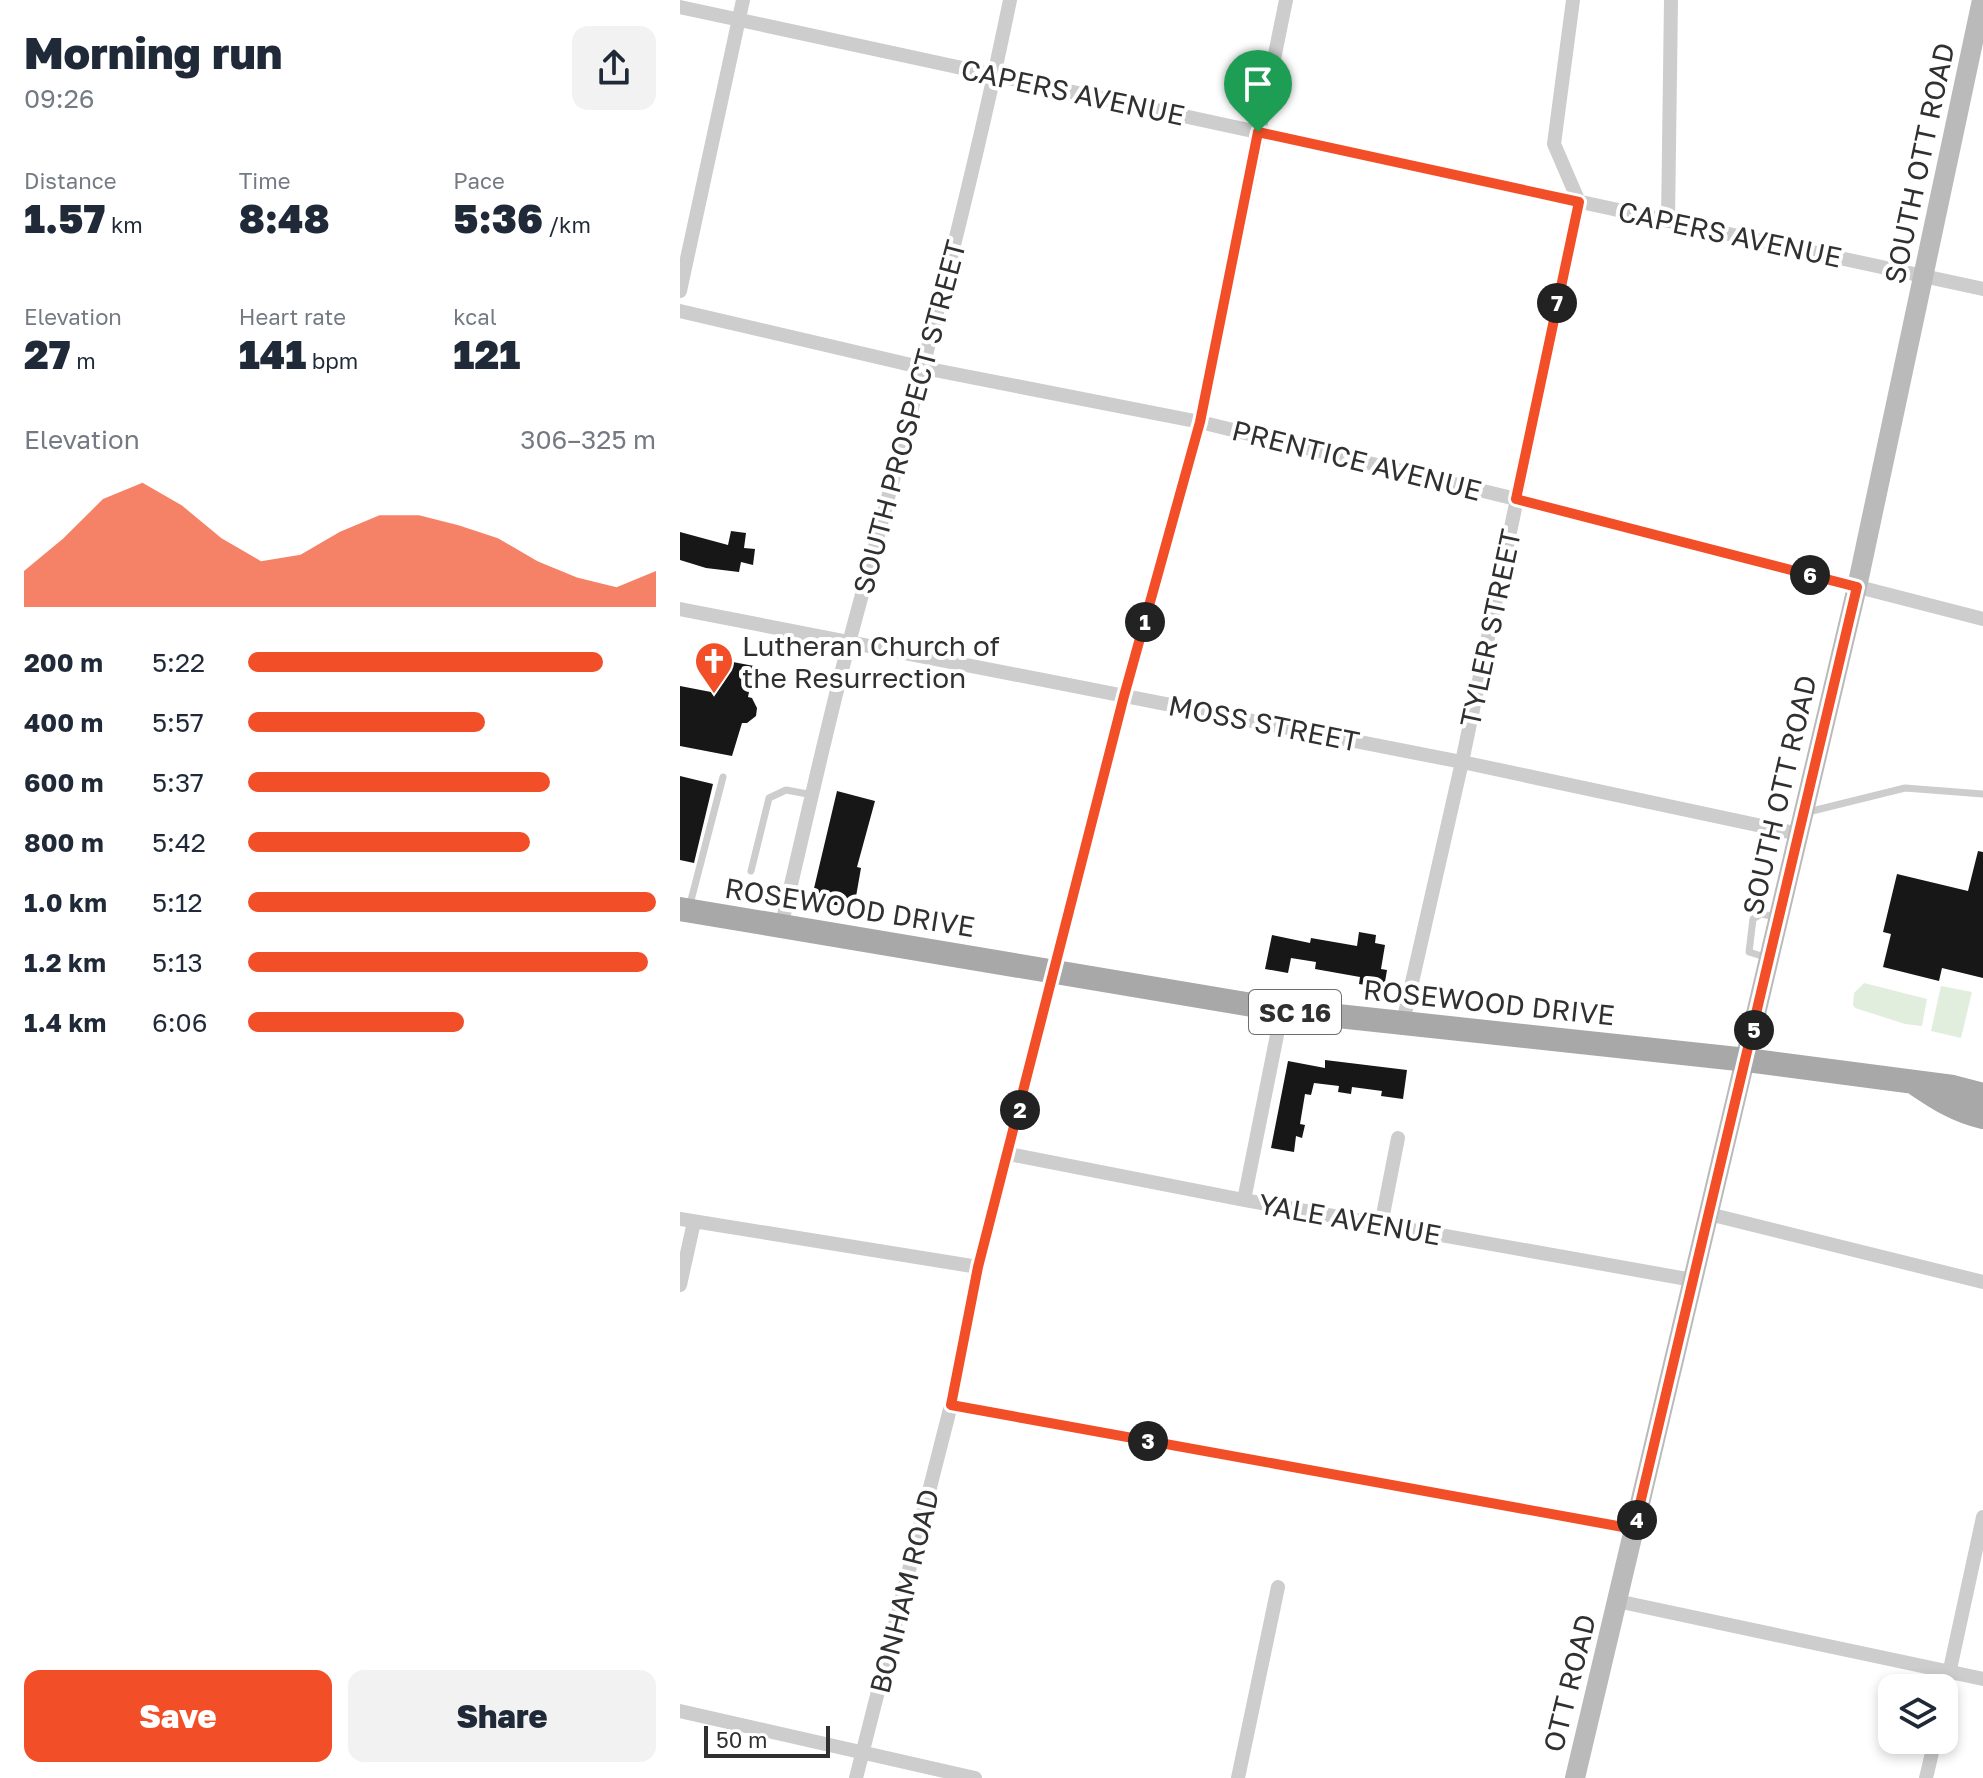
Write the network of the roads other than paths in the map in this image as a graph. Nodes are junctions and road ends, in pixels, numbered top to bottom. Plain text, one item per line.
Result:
1 (743, 0) edge
2 (1010, 0) edge
3 (1286, 0) edge
4 (1573, 0) edge
5 (1671, 0) edge
6 (1982, 0) edge
7 (680, 7) edge
8 (739, 20) junction
9 (995, 75) junction
10 (1258, 132) junction
11 (1579, 202) junction
12 (1668, 221) junction
13 (1923, 276) junction
14 (1983, 289) edge
15 (680, 291) edge
16 (680, 311) edge
17 (924, 368) junction
18 (1200, 422) junction
19 (1516, 499) junction
20 (1857, 587) junction
21 (680, 609) edge
22 (1983, 619) edge
23 (849, 642) junction
24 (1124, 696) junction
25 (1462, 762) junction
26 (723, 777) dead end
27 (1983, 794) edge
28 (813, 795) junction
29 (1804, 813) junction
30 (1799, 834) junction
31 (751, 871) dead end
32 (684, 910) edge
33 (781, 927) junction
34 (1054, 971) junction
35 (1282, 1010) junction
36 (1403, 1022) junction
37 (1747, 1060) junction
38 (1914, 1082) junction
39 (1983, 1095) edge
40 (1983, 1117) edge
41 (1398, 1138) dead end
42 (1009, 1154) junction
43 (1244, 1200) junction
44 (1709, 1214) junction
45 (687, 1220) edge
46 (1381, 1225) junction
47 (978, 1267) junction
48 (1693, 1280) junction
49 (1983, 1282) edge
50 (680, 1285) edge
51 (951, 1405) junction
52 (1983, 1517) edge
53 (1634, 1529) junction
54 (1278, 1587) dead end
55 (1617, 1601) junction
56 (1949, 1672) junction
57 (1983, 1679) edge
58 (680, 1711) edge
59 (863, 1752) junction
60 (1932, 1754) edge
61 (856, 1778) edge
62 (975, 1778) edge
63 (1238, 1778) edge
64 (1575, 1778) edge
65 (1926, 1778) edge

1 - 8 street
2 - 9 street, SOUTH PROSPECT STREET
3 - 10 street, BONHAM ROAD
4 - 11 street
5 - 12 street
6 - 13 street, SOUTH OTT ROAD
7 - 8 street, CAPERS AVENUE
8 - 9 street, CAPERS AVENUE
8 - 15 street
9 - 10 street, CAPERS AVENUE
9 - 17 street, SOUTH PROSPECT STREET
10 - 11 street, CAPERS AVENUE
10 - 18 street, BONHAM ROAD
11 - 12 street, CAPERS AVENUE
11 - 19 street, TYLER STREET
12 - 13 street, CAPERS AVENUE
13 - 14 street, CAPERS AVENUE
13 - 20 street, SOUTH OTT ROAD
16 - 17 street, PRENTICE AVENUE
17 - 18 street, PRENTICE AVENUE
17 - 23 street, SOUTH PROSPECT STREET
18 - 19 street, PRENTICE AVENUE
18 - 24 street, BONHAM ROAD
19 - 20 street, PRENTICE AVENUE
19 - 25 street, TYLER STREET
20 - 22 street, PRENTICE AVENUE
20 - 29 street, SOUTH OTT ROAD
21 - 23 street, MOSS STREET
23 - 24 street, MOSS STREET
23 - 28 street, SOUTH PROSPECT STREET
24 - 25 street, MOSS STREET
24 - 34 street, BONHAM ROAD
25 - 30 street, MOSS STREET
25 - 36 street, TYLER STREET
26 - 32 lane
27 - 29 lane
28 - 31 lane
28 - 33 street, SOUTH PROSPECT STREET
29 - 30 street, SOUTH OTT ROAD
30 - 37 street, SOUTH OTT ROAD
32 - 33 main road, ROSEWOOD DRIVE / SC 16
33 - 34 main road, ROSEWOOD DRIVE / SC 16
34 - 35 main road, ROSEWOOD DRIVE / SC 16
34 - 42 street, BONHAM ROAD
35 - 36 main road, ROSEWOOD DRIVE / SC 16
35 - 43 street
36 - 37 main road, ROSEWOOD DRIVE / SC 16
37 - 38 main road, ROSEWOOD DRIVE / SC 16
37 - 44 street, SOUTH OTT ROAD
38 - 39 main road, ROSEWOOD DRIVE / SC 16
38 - 40 main road, ROSEWOOD DRIVE / SC 16
41 - 46 street
42 - 43 street, YALE AVENUE
42 - 47 street, BONHAM ROAD
43 - 46 street, YALE AVENUE
44 - 48 street, SOUTH OTT ROAD
44 - 49 street
45 - 47 street
45 - 50 street
46 - 48 street, YALE AVENUE
47 - 51 street, BONHAM ROAD
48 - 53 street, SOUTH OTT ROAD
51 - 53 street
51 - 59 street, BONHAM ROAD
52 - 56 street
53 - 55 street, SOUTH OTT ROAD
54 - 63 street
55 - 56 street
55 - 64 street, OTT ROAD
56 - 57 street
58 - 59 street
59 - 61 street, BONHAM ROAD
59 - 62 street
60 - 65 street

